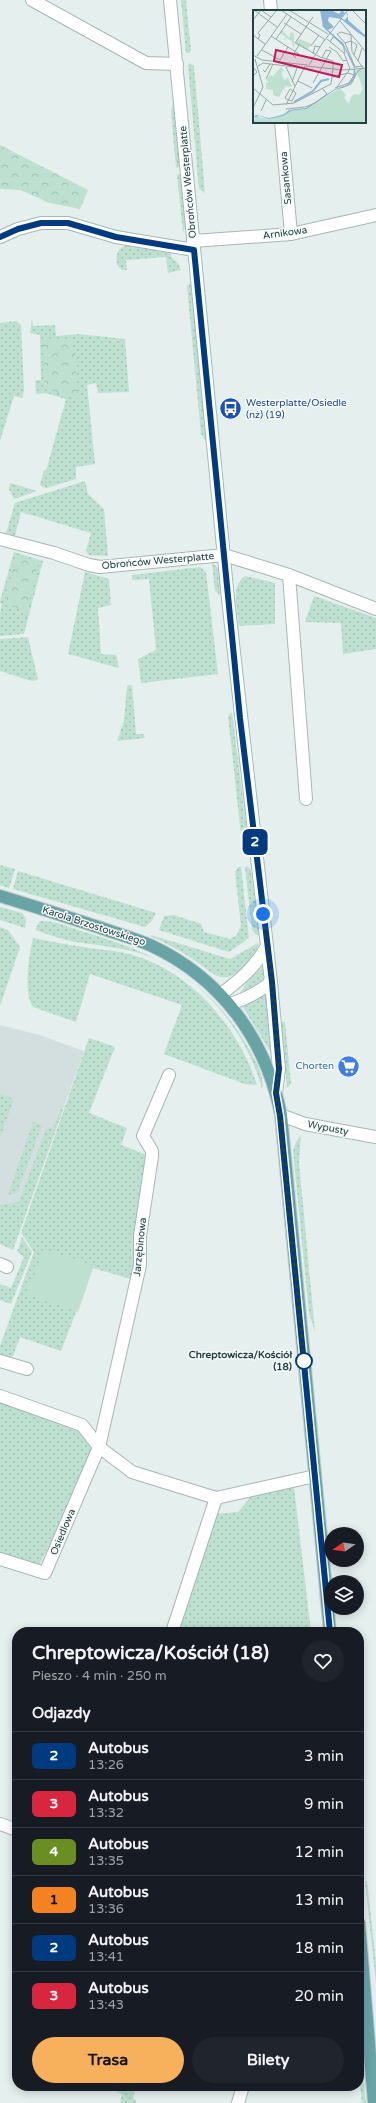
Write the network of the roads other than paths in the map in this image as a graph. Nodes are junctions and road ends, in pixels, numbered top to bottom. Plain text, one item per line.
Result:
1 (32, 0) edge
2 (170, 0) edge
3 (270, 0) edge
4 (271, 10) edge
5 (177, 64) junction
6 (281, 123) edge
7 (376, 215) edge
8 (291, 234) junction
9 (0, 237) edge
10 (194, 246) junction
11 (0, 539) edge
12 (224, 555) junction
13 (289, 575) junction
14 (376, 609) edge
15 (306, 798) dead end
16 (0, 896) edge
17 (267, 946) junction
18 (272, 982) junction
19 (222, 994) junction
20 (230, 1004) junction
21 (169, 1075) dead end
22 (276, 1093) junction
23 (280, 1116) junction
24 (376, 1137) edge
25 (0, 1361) edge
26 (27, 1368) dead end
27 (0, 1396) edge
28 (99, 1447) junction
29 (315, 1476) junction
30 (216, 1498) junction
31 (0, 1559) edge
32 (174, 1627) edge
33 (330, 1627) edge
34 (0, 1824) edge
35 (12, 1828) edge
36 (364, 1983) edge
37 (242, 2091) edge
38 (238, 2103) edge
39 (374, 2103) edge

1 - 5 street
2 - 5 street, Obrońców Westerplatte
3 - 4 street
5 - 10 street, Obrońców Westerplatte
6 - 8 street, Sasankowa
7 - 8 street, Arnikowa
8 - 10 street, Arnikowa
9 - 10 street, Arnikowa
10 - 12 street, Obrońców Westerplatte
11 - 12 street, Obrońców Westerplatte
12 - 13 street, Obrońców Westerplatte
12 - 17 street, Obrońców Westerplatte
13 - 14 street, Obrońców Westerplatte
13 - 15 street
16 - 19 main road, Karola Brzostowskiego
17 - 18 street, Obrońców Westerplatte
17 - 19 street
18 - 20 street
18 - 22 street, Obrońców Westerplatte
19 - 20 main road, Karola Brzostowskiego
20 - 22 main road, Karola Brzostowskiego
21 - 28 street, Jarzębinowa
22 - 23 main road, Karola Brzostowskiego
23 - 24 street, Wypusty
23 - 29 main road, Karola Brzostowskiego
25 - 26 street
27 - 28 street
28 - 30 street
28 - 31 street, Osiedlowa
29 - 30 street
29 - 33 main road, Karola Brzostowskiego
30 - 32 street
34 - 35 street
36 - 39 main road
37 - 38 street

